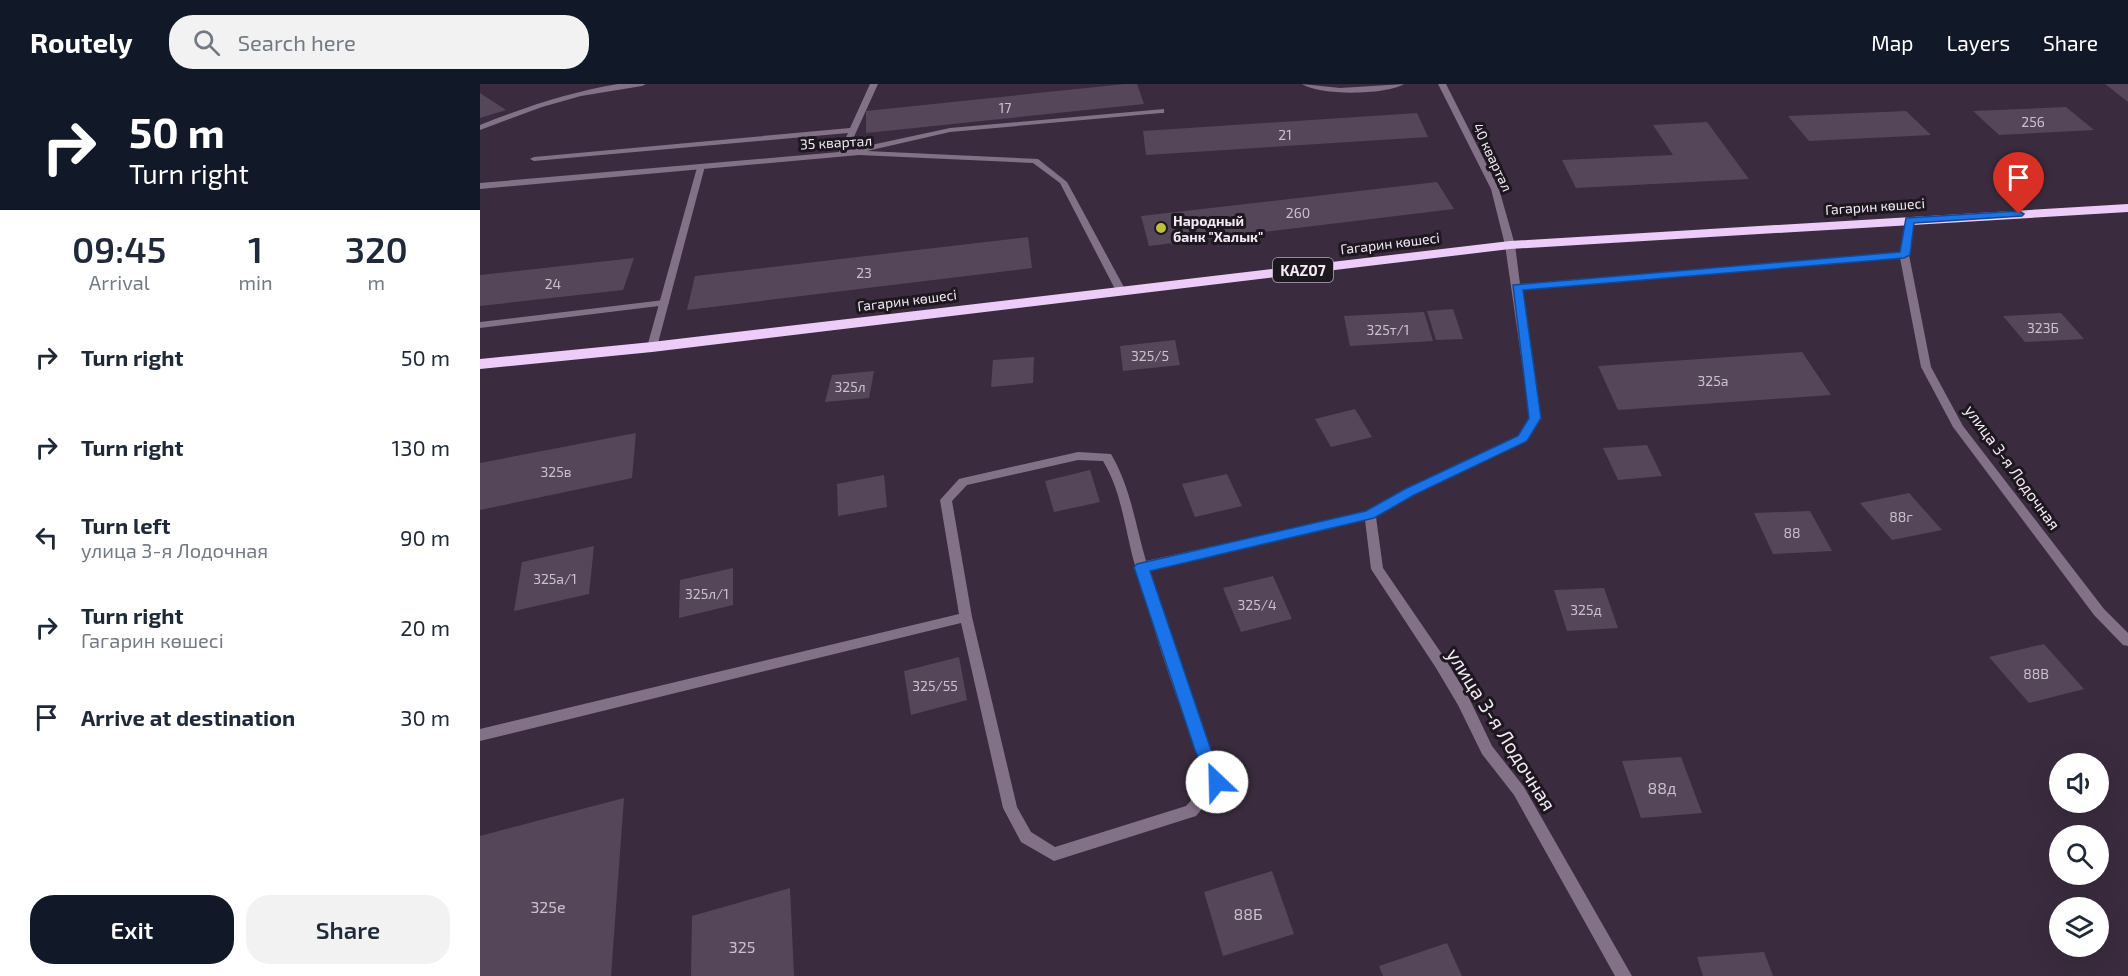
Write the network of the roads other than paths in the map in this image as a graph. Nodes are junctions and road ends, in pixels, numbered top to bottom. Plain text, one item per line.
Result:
1 (642, 84) edge
2 (874, 84) edge
3 (1306, 84) edge
4 (1400, 84) edge
5 (1442, 84) edge
6 (1161, 111) dead end
7 (480, 128) edge
8 (853, 130) junction
9 (842, 154) junction
10 (534, 159) dead end
11 (701, 166) junction
12 (480, 186) edge
13 (2128, 208) edge
14 (1910, 220) junction
15 (1510, 245) junction
16 (1904, 255) junction
17 (1517, 287) junction
18 (1120, 291) junction
19 (664, 303) junction
20 (480, 325) edge
21 (651, 347) junction
22 (480, 364) edge
23 (1370, 515) junction
24 (1142, 567) junction
25 (966, 617) junction
26 (2128, 641) edge
27 (480, 735) edge
28 (1624, 976) edge

1 - 7 street
2 - 8 street
3 - 4 street
5 - 15 street, 40 квартал
6 - 9 street
8 - 9 street
8 - 10 street
9 - 11 street, 35 квартал
9 - 18 street, 35 квартал
11 - 12 street, 35 квартал
11 - 19 street
13 - 14 highway, Гагарин көшесі / KAZ07
14 - 15 highway, Гагарин көшесі / KAZ07
14 - 16 street, улица 3-я Лодочная
15 - 17 street, 40 квартал
15 - 18 highway, Гагарин көшесі / KAZ07
16 - 17 street
16 - 26 street, улица 3-я Лодочная
17 - 23 street, 40 квартал
18 - 21 highway, Гагарин көшесі / KAZ07
19 - 20 street
19 - 21 street
21 - 22 highway, Гагарин көшесі / KAZ07
23 - 24 street, 40 квартал
23 - 28 street, улица 3-я Лодочная
24 - 25 street
24 - 25 street
25 - 27 street

